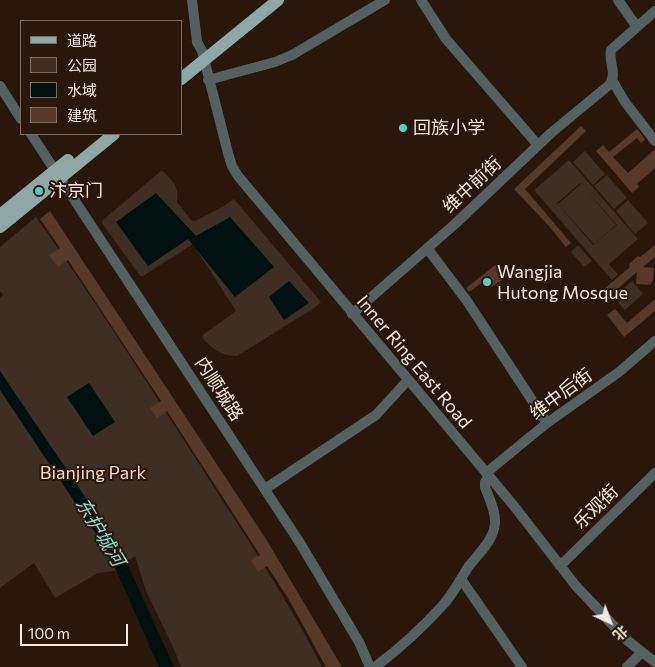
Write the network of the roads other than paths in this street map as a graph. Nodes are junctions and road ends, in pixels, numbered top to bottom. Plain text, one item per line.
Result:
1 (192, 0) edge
2 (199, 0) edge
3 (265, 0) edge
4 (278, 0) edge
5 (385, 0) edge
6 (421, 0) edge
7 (618, 0) edge
8 (655, 11) edge
9 (637, 27) junction
10 (203, 56) junction
11 (182, 67) edge
12 (182, 78) edge
13 (208, 80) junction
14 (612, 80) junction
15 (0, 86) edge
16 (20, 117) edge
17 (32, 135) edge
18 (100, 135) edge
19 (113, 135) edge
20 (654, 139) edge
21 (538, 145) junction
22 (57, 174) junction
23 (0, 216) edge
24 (0, 227) edge
25 (427, 248) junction
26 (352, 314) junction
27 (655, 341) edge
28 (408, 380) junction
29 (547, 423) junction
30 (655, 473) edge
31 (487, 474) junction
32 (264, 489) junction
33 (560, 566) junction
34 (461, 579) junction
35 (642, 652) junction
36 (655, 662) edge
37 (370, 667) edge
38 (375, 667) edge
39 (522, 667) edge
40 (627, 667) edge

1 - 10 street, Inner Ring East Road
2 - 10 street, Inner Ring East Road
3 - 10 main road
4 - 10 main road
5 - 13 street
6 - 21 street
7 - 9 street
8 - 9 street
9 - 14 street
10 - 11 main road
10 - 12 main road
10 - 13 street, Inner Ring East Road
13 - 26 street, Inner Ring East Road
14 - 20 street
14 - 21 street, 维中前街
15 - 16 street
17 - 22 street, 内顺城路
18 - 22 main road
19 - 22 main road
21 - 25 street, 维中前街
22 - 23 main road
22 - 24 main road
22 - 32 street, 内顺城路
25 - 26 street, 维中前街
25 - 29 street
26 - 28 street, Inner Ring East Road
27 - 29 street, 维中后街
28 - 31 street, Inner Ring East Road
28 - 32 street
29 - 31 street, 维中后街
30 - 33 street, 乐观街
31 - 33 street, Inner Ring East Road
31 - 34 street
32 - 37 street, 内顺城路
33 - 35 street, Inner Ring East Road
34 - 38 street
34 - 39 street
35 - 36 street, Inner Ring East Road
35 - 40 street

